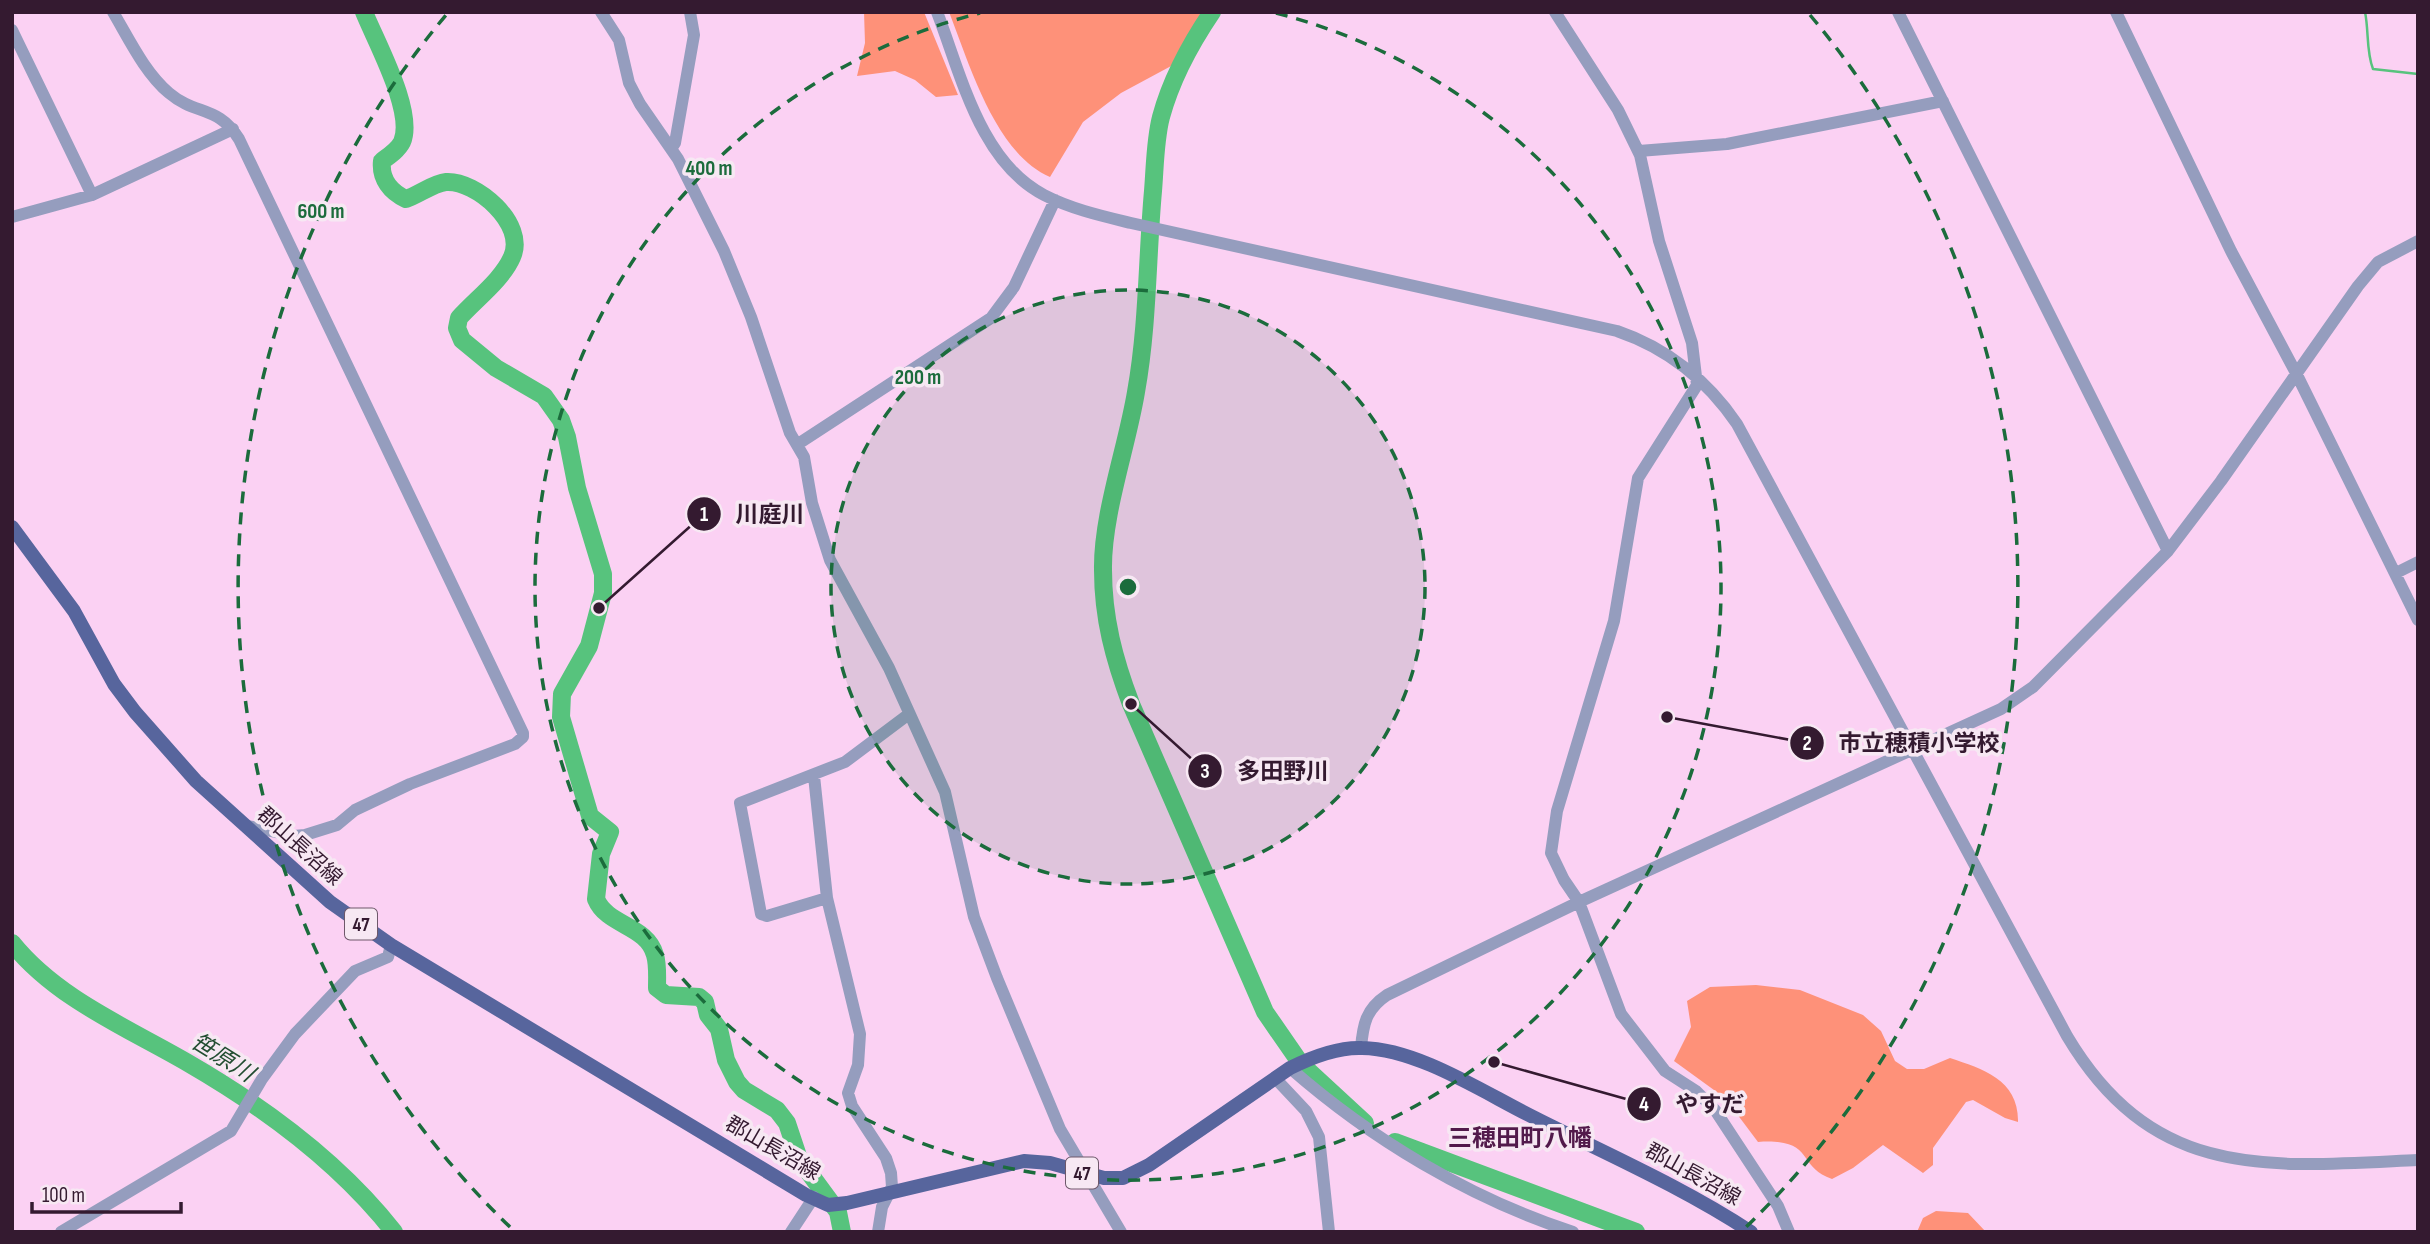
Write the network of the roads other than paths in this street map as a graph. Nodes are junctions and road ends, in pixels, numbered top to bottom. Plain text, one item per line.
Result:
1 (113, 12) edge
2 (601, 12) edge
3 (690, 12) edge
4 (937, 12) edge
5 (1555, 12) edge
6 (1898, 12) edge
7 (2116, 12) edge
8 (12, 30) edge
9 (1943, 101) junction
10 (233, 129) junction
11 (671, 149) junction
12 (1639, 151) junction
13 (92, 195) junction
14 (1055, 200) junction
15 (12, 217) edge
16 (2418, 241) edge
17 (2296, 373) junction
18 (1696, 377) junction
19 (798, 444) junction
20 (12, 527) edge
21 (2168, 551) junction
22 (2418, 562) edge
23 (2396, 573) junction
24 (2418, 620) edge
25 (909, 714) junction
26 (1912, 750) junction
27 (814, 776) junction
28 (248, 826) junction
29 (827, 898) junction
30 (1579, 902) junction
31 (391, 945) junction
32 (1361, 1048) junction
33 (1290, 1068) junction
34 (1275, 1078) junction
35 (2418, 1160) edge
36 (1086, 1174) junction
37 (888, 1194) junction
38 (815, 1198) junction
39 (61, 1232) edge
40 (791, 1232) edge
41 (878, 1232) edge
42 (1121, 1232) edge
43 (1329, 1232) edge
44 (1573, 1232) edge
45 (1751, 1232) edge
46 (1789, 1232) edge

1 - 10 street
2 - 11 street
3 - 11 street
4 - 14 street
5 - 12 street
6 - 9 street
7 - 17 street
8 - 13 street
9 - 12 street
9 - 21 street
10 - 13 street
10 - 28 street
11 - 19 street
12 - 18 street
13 - 15 street
14 - 18 street
14 - 19 street
16 - 17 street
17 - 21 street
17 - 23 street
18 - 26 street
18 - 30 street
19 - 25 street
20 - 28 main road, 郡山長沼線 / 47
21 - 26 street
22 - 23 street
23 - 24 street
25 - 27 street
25 - 36 street
26 - 30 street
26 - 35 street
27 - 29 street
27 - 29 street
28 - 31 main road, 郡山長沼線 / 47
29 - 37 street
30 - 32 street
30 - 46 street
31 - 38 main road, 郡山長沼線 / 47
31 - 39 street
32 - 33 main road, 郡山長沼線 / 47
32 - 45 main road, 郡山長沼線 / 47
33 - 34 main road, 郡山長沼線 / 47
33 - 44 street
34 - 36 main road, 郡山長沼線 / 47
34 - 43 street
36 - 37 main road, 郡山長沼線 / 47
36 - 42 street
37 - 38 main road, 郡山長沼線 / 47
37 - 41 street
38 - 40 street

